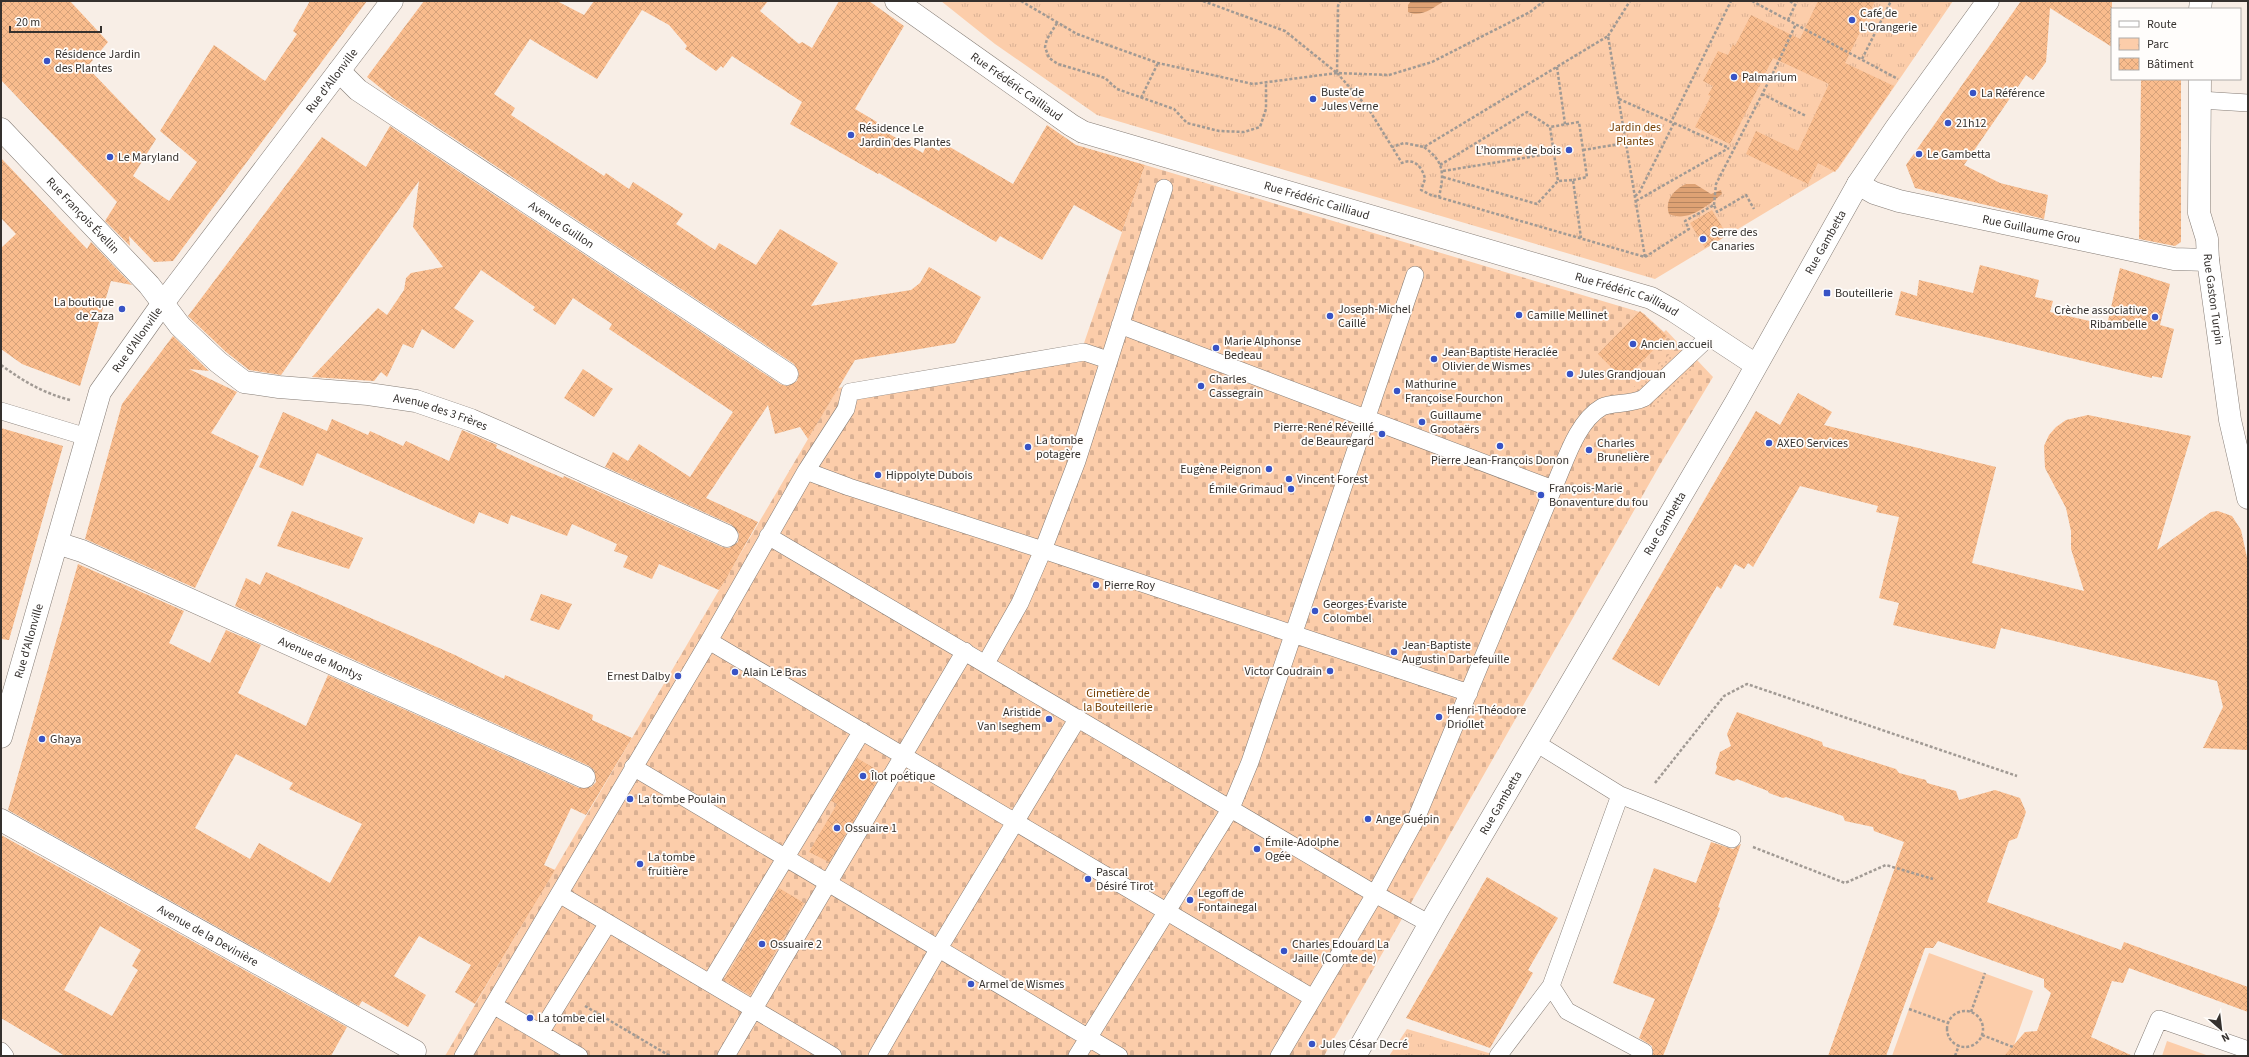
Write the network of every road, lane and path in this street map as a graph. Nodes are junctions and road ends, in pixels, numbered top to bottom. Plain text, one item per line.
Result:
1 (392, 1) edge
2 (896, 1) edge
3 (1021, 1) edge
4 (1203, 1) edge
5 (1340, 1) edge
6 (1544, 1) edge
7 (1630, 1) edge
8 (1731, 1) edge
9 (1752, 1) edge
10 (1790, 1) edge
11 (1798, 1) edge
12 (1891, 1) edge
13 (1988, 1) edge
14 (1795, 5) junction
15 (1788, 20) junction
16 (1057, 23) junction
17 (1796, 24) junction
18 (1608, 36) junction
19 (1862, 59) junction
20 (1158, 63) junction
21 (1557, 67) junction
22 (338, 71) junction
23 (1337, 73) junction
24 (1904, 81) dead end
25 (1266, 82) junction
26 (2200, 90) edge
27 (1762, 94) junction
28 (1141, 98) junction
29 (1619, 98) junction
30 (2248, 103) edge
31 (1806, 116) dead end
32 (1673, 122) junction
33 (1565, 124) junction
34 (1550, 127) junction
35 (1, 129) edge
36 (1626, 143) junction
37 (1392, 147) junction
38 (1424, 147) junction
39 (1731, 149) junction
40 (1583, 150) junction
41 (1554, 153) junction
42 (1440, 165) junction
43 (1443, 172) junction
44 (1443, 177) junction
45 (1573, 180) junction
46 (1558, 182) junction
47 (1858, 184) junction
48 (1164, 188) dead end
49 (1439, 197) junction
50 (1635, 197) junction
51 (1636, 201) junction
52 (1714, 205) junction
53 (1754, 209) dead end
54 (1581, 238) junction
55 (1645, 256) junction
56 (2208, 260) junction
57 (1415, 275) dead end
58 (163, 303) junction
59 (1120, 325) junction
60 (1710, 336) junction
61 (1108, 360) junction
62 (1, 365) edge
63 (1756, 365) junction
64 (787, 374) dead end
65 (96, 407) junction
66 (1, 411) edge
67 (1366, 419) junction
68 (87, 437) junction
69 (806, 471) junction
70 (1553, 489) junction
71 (2248, 498) edge
72 (727, 536) dead end
73 (768, 536) junction
74 (57, 543) junction
75 (1043, 550) junction
76 (1293, 633) junction
77 (709, 641) junction
78 (966, 651) junction
79 (986, 663) junction
80 (1469, 693) junction
81 (1078, 718) junction
82 (862, 731) junction
83 (1, 737) edge
84 (1536, 743) junction
85 (904, 755) junction
86 (633, 766) junction
87 (2017, 776) dead end
88 (584, 777) dead end
89 (1620, 795) junction
90 (1640, 802) junction
91 (1231, 808) junction
92 (1, 820) edge
93 (1015, 821) junction
94 (1732, 839) joint
95 (786, 858) junction
96 (1933, 879) dead end
97 (828, 883) junction
98 (559, 894) junction
99 (1375, 894) junction
100 (1167, 910) junction
101 (608, 922) junction
102 (1430, 924) junction
103 (939, 948) junction
104 (1985, 973) dead end
105 (710, 982) junction
106 (1551, 986) junction
107 (564, 994) junction
108 (1313, 998) junction
109 (493, 1005) junction
110 (754, 1009) junction
111 (1909, 1009) dead end
112 (1971, 1012) junction
113 (1948, 1023) junction
114 (540, 1033) junction
115 (1982, 1035) junction
116 (1088, 1037) junction
117 (1959, 1045) junction
118 (2013, 1046) dead end
119 (2248, 1050) edge
120 (415, 1051) dead end
121 (1, 1052) edge
122 (1644, 1052) dead end
123 (4, 1056) edge
124 (463, 1056) edge
125 (579, 1056) edge
126 (670, 1056) edge
127 (726, 1056) edge
128 (833, 1056) edge
129 (877, 1056) edge
130 (1077, 1056) edge
131 (1119, 1056) edge
132 (1279, 1056) edge
133 (1355, 1056) edge
134 (1498, 1056) edge
135 (1955, 1056) edge
136 (2143, 1056) edge

1 - 22 street, Rue d'Allonville
2 - 60 street, Rue Frédéric Cailliaud
3 - 16 path
4 - 23 path
5 - 23 path
6 - 23 path
7 - 18 path
8 - 32 path
9 - 15 path
10 - 14 path
11 - 14 path
12 - 19 path
13 - 47 street, Rue Gambetta
14 - 15 path
15 - 17 path
16 - 20 path
16 - 28 path
17 - 19 path
17 - 27 path
18 - 21 path
18 - 29 path
19 - 24 path
20 - 25 path
20 - 28 path
21 - 33 path
21 - 38 path
22 - 58 street, Rue d'Allonville
22 - 64 street, Avenue Guillon
23 - 25 path
23 - 37 path
25 - 28 path
26 - 30 lane, Rue Gaston Turpin
26 - 56 street, Rue Gaston Turpin
27 - 31 path
27 - 39 path
29 - 32 path
29 - 36 path
32 - 39 path
32 - 50 path
33 - 34 path
33 - 40 path
34 - 41 path
34 - 42 path
35 - 58 street, Rue François Évellin
36 - 40 path
36 - 50 path
37 - 38 path
37 - 49 path
38 - 42 path
39 - 51 path
39 - 52 path
40 - 45 path
41 - 43 path
41 - 46 path
42 - 43 path
43 - 44 path
44 - 46 path
44 - 49 path
45 - 46 path
45 - 54 path
47 - 56 street, Rue Guillaume Grou
47 - 63 street, Rue Gambetta
48 - 59 lane
49 - 54 path
50 - 51 path
51 - 55 path
52 - 53 path
52 - 55 path
54 - 55 path
56 - 71 street, Rue Gaston Turpin
57 - 67 lane
58 - 65 street, Rue d'Allonville
58 - 72 street, Avenue des 3 Frères
59 - 61 lane
59 - 67 lane
60 - 63 street, Rue Frédéric Cailliaud
60 - 70 lane
61 - 69 lane
61 - 75 lane
62 - 65 path
63 - 84 street, Rue Gambetta
65 - 68 street, Rue d'Allonville
66 - 68 lane
67 - 70 lane
67 - 76 lane
68 - 74 street, Rue d'Allonville
69 - 73 lane
69 - 75 lane
70 - 80 lane
73 - 77 lane
73 - 78 lane
74 - 83 street, Rue d'Allonville
74 - 88 street, Avenue de Montys
75 - 76 lane
75 - 79 lane
76 - 80 lane
76 - 91 lane
77 - 82 lane
77 - 86 lane
78 - 79 lane
78 - 85 lane
79 - 81 lane
80 - 99 lane
81 - 91 lane
81 - 93 lane
82 - 85 lane
82 - 95 lane
84 - 89 lane
84 - 102 street, Rue Gambetta
85 - 93 lane
85 - 97 lane
86 - 95 lane
86 - 98 lane
87 - 90 path
89 - 90 lane
89 - 106 lane
90 - 94 lane
91 - 99 lane
91 - 100 lane
92 - 120 street, Avenue de la Devinière
93 - 100 lane
93 - 103 lane
94 - 96 path
95 - 97 lane
95 - 105 lane
97 - 103 lane
97 - 110 lane
98 - 101 lane
98 - 109 lane
99 - 102 lane
99 - 108 lane
100 - 108 lane
100 - 116 lane
101 - 105 lane
101 - 107 lane
102 - 133 street, Rue Gambetta
103 - 116 lane
103 - 129 lane
104 - 112 path
105 - 110 lane
106 - 122 lane
106 - 134 lane
107 - 114 lane
107 - 126 path
108 - 132 lane
109 - 114 lane
109 - 124 lane
110 - 127 lane
110 - 128 lane
111 - 113 path
112 - 113 path
112 - 115 path
113 - 117 path
114 - 125 lane
115 - 117 path
115 - 118 path
116 - 130 lane
116 - 131 lane
117 - 135 path
119 - 136 lane
121 - 123 lane

